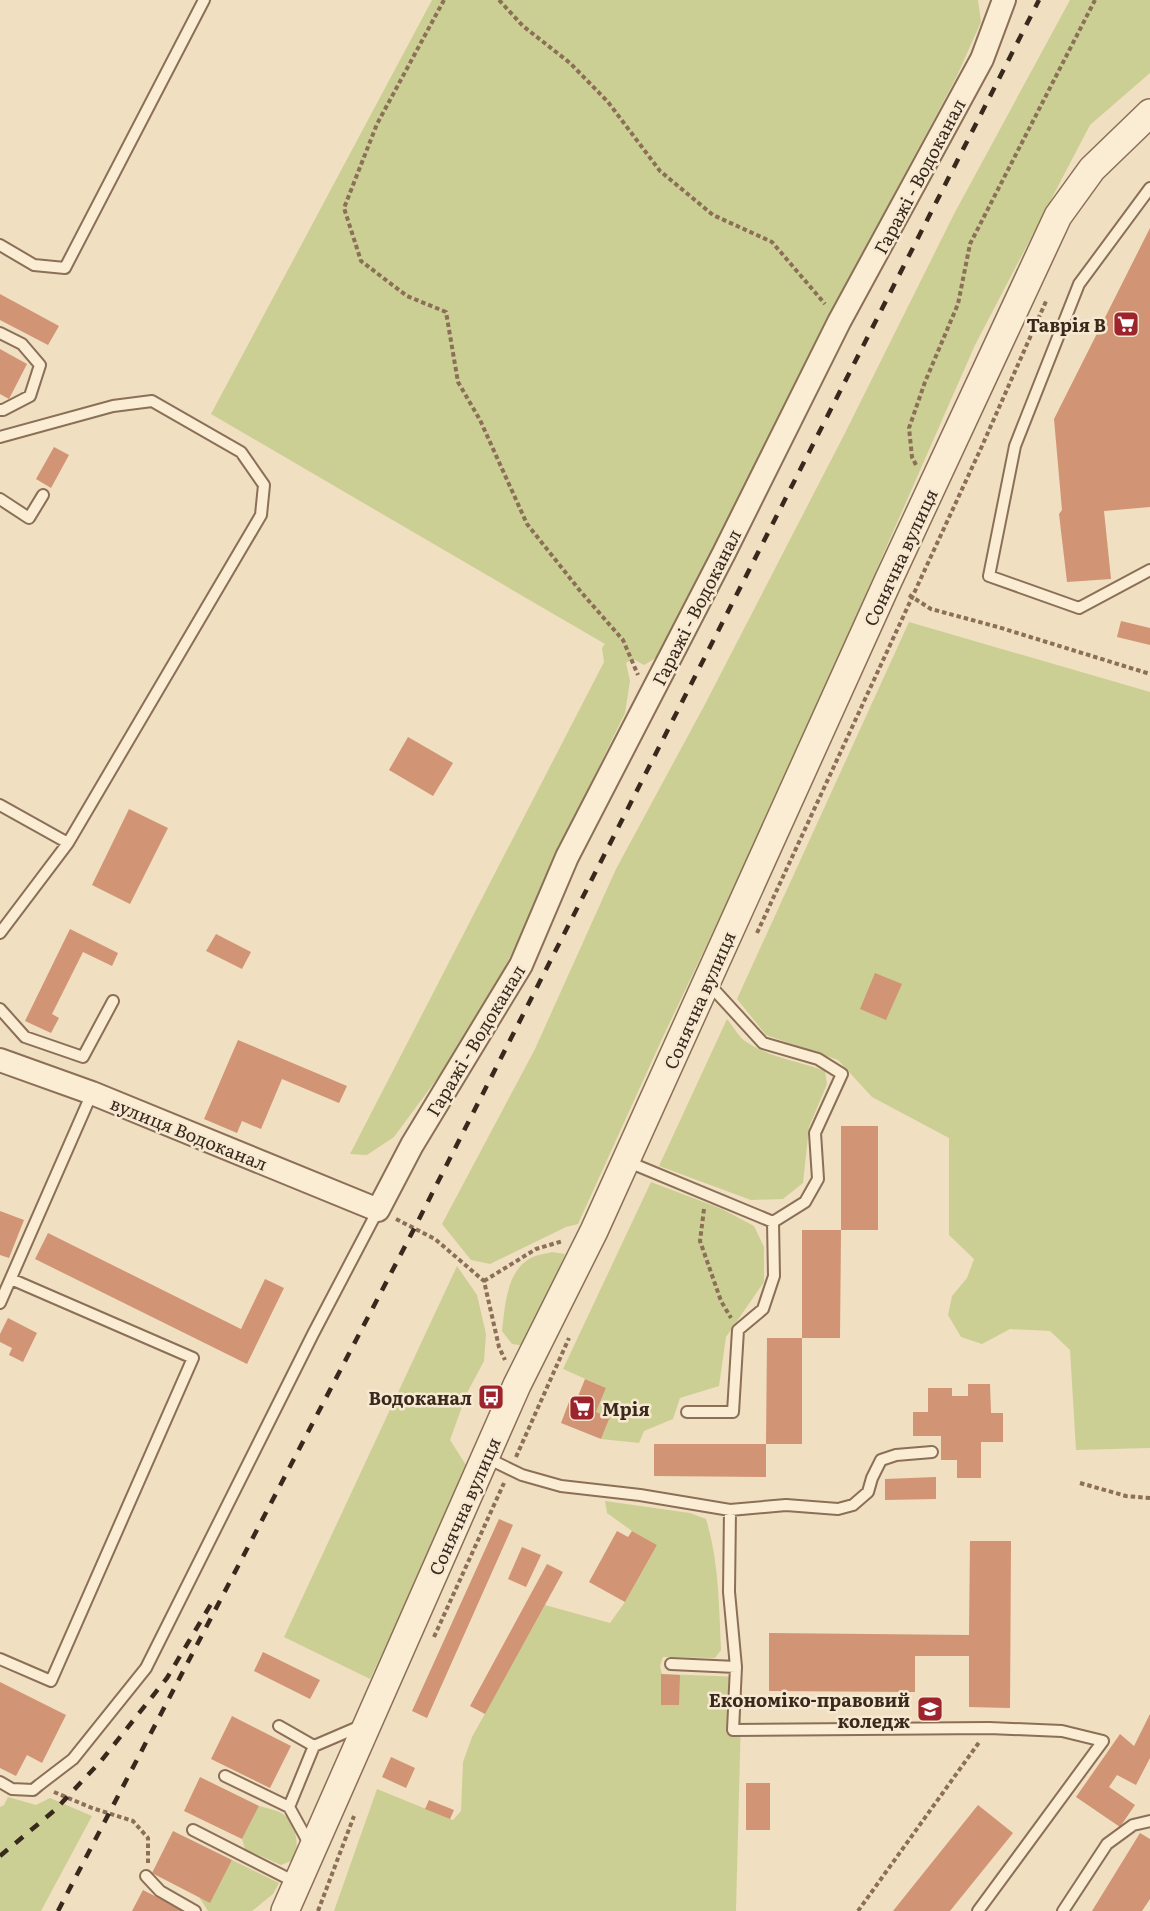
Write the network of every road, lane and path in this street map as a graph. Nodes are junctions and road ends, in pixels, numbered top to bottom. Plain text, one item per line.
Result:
1 (204, 0) edge
2 (444, 0) edge
3 (499, 0) edge
4 (1004, 0) edge
5 (1095, 0) edge
6 (1150, 113) edge
7 (1150, 188) edge
8 (0, 245) edge
9 (839, 322) junction
10 (0, 333) edge
11 (0, 410) edge
12 (0, 437) edge
13 (930, 493) junction
14 (43, 495) dead end
15 (0, 499) edge
16 (1150, 570) edge
17 (888, 581) junction
18 (1150, 674) edge
19 (649, 698) junction
20 (0, 805) edge
21 (68, 843) junction
22 (0, 933) edge
23 (706, 982) junction
24 (113, 1000) dead end
25 (0, 1009) edge
26 (0, 1059) edge
27 (92, 1094) junction
28 (626, 1161) junction
29 (706, 1194) junction
30 (378, 1210) junction
31 (773, 1222) junction
32 (594, 1231) junction
33 (11, 1279) junction
34 (484, 1281) junction
35 (0, 1303) edge
36 (738, 1330) junction
37 (517, 1385) junction
38 (687, 1412) dead end
39 (932, 1452) dead end
40 (485, 1456) junction
41 (1080, 1483) dead end
42 (1150, 1498) edge
43 (730, 1510) junction
44 (0, 1659) edge
45 (671, 1664) dead end
46 (736, 1667) junction
47 (369, 1722) junction
48 (279, 1726) dead end
49 (989, 1728) junction
50 (314, 1746) junction
51 (225, 1776) dead end
52 (0, 1782) edge
53 (39, 1785) junction
54 (289, 1807) junction
55 (1150, 1821) edge
56 (193, 1830) dead end
57 (313, 1849) junction
58 (146, 1876) joint
59 (297, 1884) junction
60 (195, 1911) edge
61 (285, 1911) edge
62 (858, 1911) edge
63 (978, 1911) edge
64 (1063, 1911) edge

1 - 8 lane
2 - 19 path
3 - 9 path
4 - 9 street, Гаражі - Водоканал
5 - 13 path
6 - 13 street, Сонячна вулиця
7 - 16 lane
9 - 19 street, Гаражі - Водоканал
10 - 11 lane
12 - 21 lane
13 - 17 street, Сонячна вулиця
14 - 15 lane
17 - 18 path
17 - 23 street, Сонячна вулиця
19 - 30 street, Гаражі - Водоканал
20 - 21 lane
21 - 22 lane
23 - 28 street, Сонячна вулиця
23 - 31 lane
24 - 25 lane
26 - 27 street, вулиця Водоканал
27 - 30 street, вулиця Водоканал
27 - 33 lane
28 - 29 lane
28 - 32 street, Сонячна вулиця
29 - 31 lane
29 - 36 path
30 - 34 path
30 - 53 lane
31 - 36 lane
32 - 34 path
32 - 37 street, Сонячна вулиця
33 - 35 lane
33 - 44 lane
34 - 37 path
36 - 38 lane
37 - 40 street, Сонячна вулиця
39 - 43 lane
40 - 43 lane
40 - 47 street, Сонячна вулиця
41 - 42 path
43 - 46 lane
45 - 46 lane
46 - 49 lane
47 - 50 lane
47 - 57 street, Сонячна вулиця
48 - 50 lane
49 - 62 path
49 - 63 lane
50 - 54 lane
51 - 54 lane
52 - 53 lane
53 - 58 path
54 - 57 lane
55 - 64 lane
56 - 59 lane
57 - 59 street, Сонячна вулиця
58 - 60 lane
59 - 61 street, Сонячна вулиця

